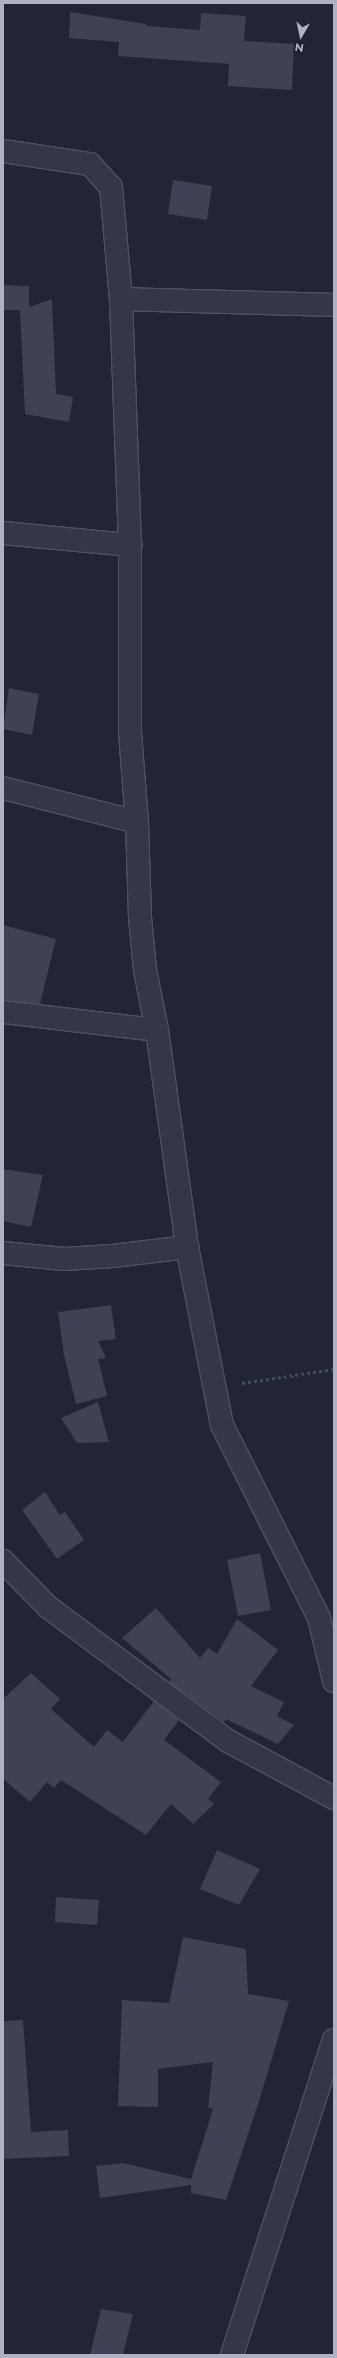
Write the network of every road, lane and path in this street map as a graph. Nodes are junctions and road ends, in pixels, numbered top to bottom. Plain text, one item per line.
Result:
1 (3, 151) edge
2 (121, 299) junction
3 (334, 305) edge
4 (3, 533) edge
5 (130, 545) junction
6 (3, 788) edge
7 (137, 822) junction
8 (3, 1012) edge
9 (157, 1030) junction
10 (187, 1246) junction
11 (3, 1253) edge
12 (334, 1369) edge
13 (214, 1388) junction
14 (3, 1561) edge
15 (334, 1681) edge
16 (334, 1798) edge
17 (334, 2040) edge
18 (232, 2355) edge

1 - 2 street
2 - 3 street
2 - 5 street
4 - 5 street
5 - 7 street
6 - 7 street
7 - 9 street
8 - 9 street
9 - 10 street
10 - 11 street
10 - 13 street
12 - 13 path
13 - 15 street
14 - 16 street
17 - 18 street

